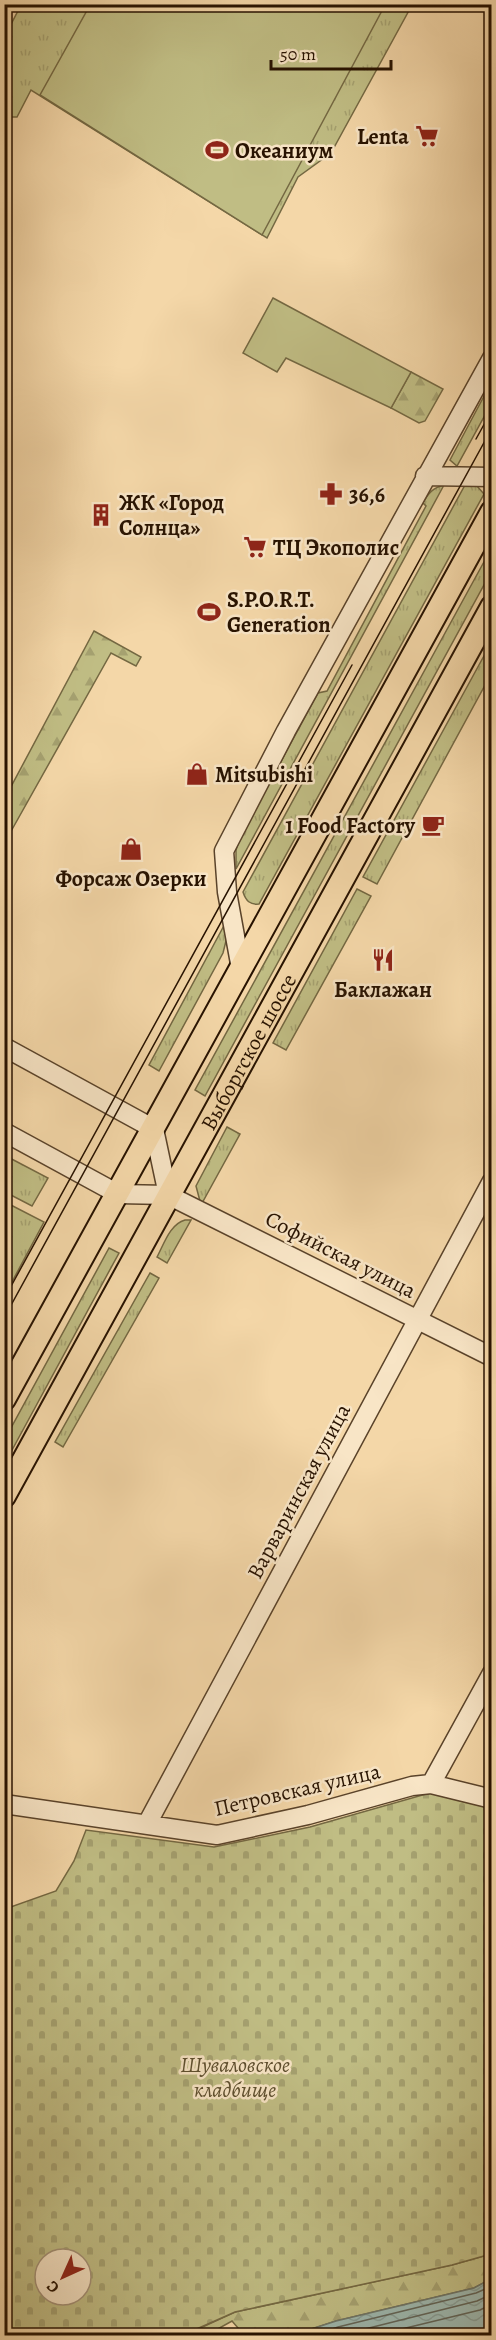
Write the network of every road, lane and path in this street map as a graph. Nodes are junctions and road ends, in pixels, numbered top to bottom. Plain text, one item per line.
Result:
1 (492, 358) edge
2 (425, 476) junction
3 (492, 477) edge
4 (492, 512) edge
5 (492, 607) edge
6 (241, 969) junction
7 (4, 1047) edge
8 (154, 1129) junction
9 (4, 1132) edge
10 (492, 1181) edge
11 (118, 1194) junction
12 (168, 1195) junction
13 (417, 1320) junction
14 (492, 1357) edge
15 (4, 1398) edge
16 (4, 1496) edge
17 (492, 1673) edge
18 (431, 1784) junction
19 (492, 1799) edge
20 (4, 1804) edge
21 (147, 1824) junction

1 - 2 street
2 - 3 street
2 - 6 street
4 - 6 main road, Выборгское шоссе
5 - 12 main road, Выборгское шоссе
6 - 8 main road, Выборгское шоссе
7 - 8 street
8 - 11 main road, Выборгское шоссе
8 - 12 street
9 - 11 street
10 - 13 street, Варваринская улица
11 - 12 street
11 - 15 main road, Выборгское шоссе
12 - 13 street, Софийская улица
12 - 16 main road, Выборгское шоссе
13 - 14 street, Софийская улица
13 - 21 street, Варваринская улица
17 - 18 street
18 - 19 street, Петровская улица
18 - 21 street, Петровская улица
20 - 21 street, Петровская улица

